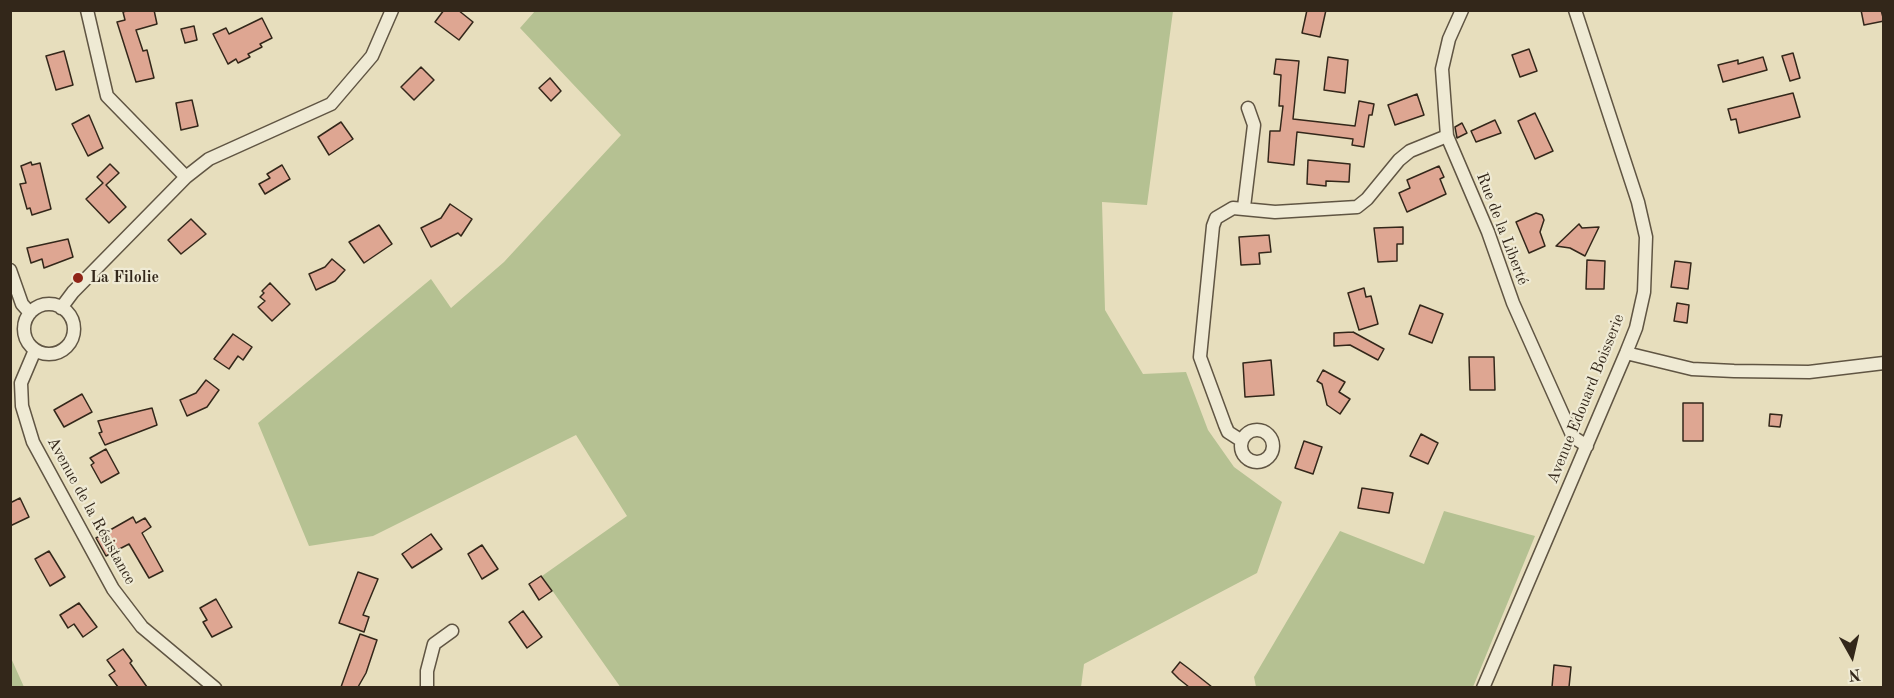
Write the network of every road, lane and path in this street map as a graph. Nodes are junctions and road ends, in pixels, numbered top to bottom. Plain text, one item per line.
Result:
1 (87, 10) edge
2 (392, 10) edge
3 (1462, 10) edge
4 (1575, 10) edge
5 (1248, 108) dead end
6 (1447, 136) junction
7 (186, 177) junction
8 (1244, 207) junction
9 (10, 270) edge
10 (62, 308) junction
11 (30, 313) junction
12 (35, 350) junction
13 (1626, 353) junction
14 (1884, 363) edge
15 (1242, 441) dead end
16 (1587, 446) junction
17 (452, 631) dead end
18 (215, 687) edge
19 (427, 687) edge
20 (1483, 687) edge

1 - 7 street
2 - 7 street
3 - 6 street, Rue de la Liberté
4 - 13 street, Avenue Edouard Boisserie
5 - 8 street
6 - 8 street
6 - 16 street, Rue de la Liberté
7 - 10 street
8 - 15 street
9 - 11 street
10 - 11 street
10 - 12 street
11 - 12 street
12 - 18 street, Avenue de la Résistance
13 - 14 street
13 - 16 street, Avenue Edouard Boisserie
16 - 20 street, Avenue Edouard Boisserie
17 - 19 street

